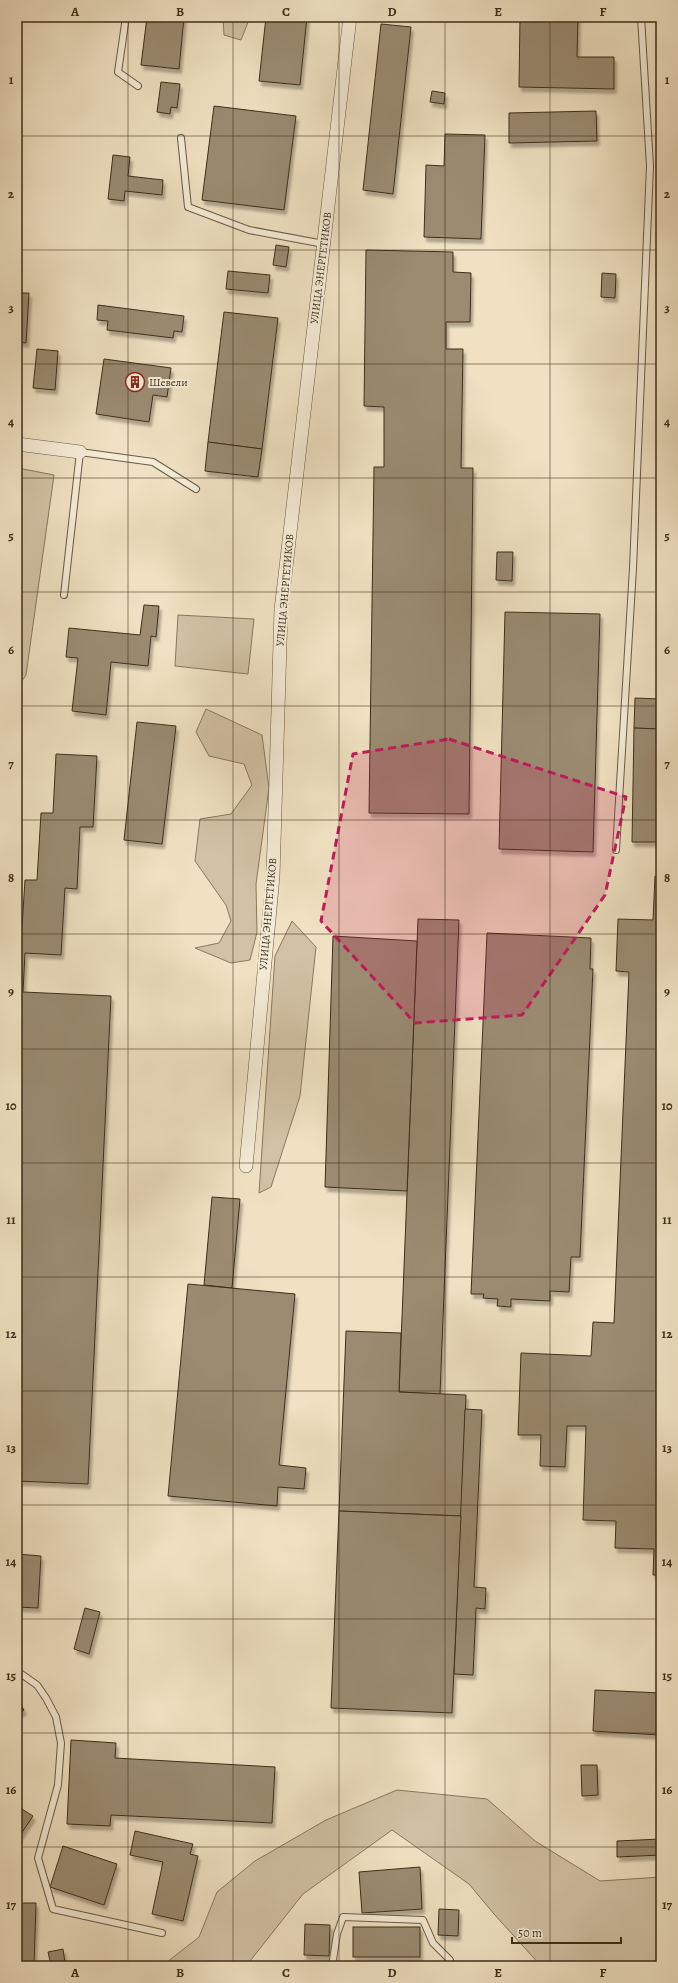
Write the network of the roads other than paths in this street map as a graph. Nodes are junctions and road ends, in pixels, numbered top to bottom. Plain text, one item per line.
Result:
1 (126, 17) edge
2 (350, 17) edge
3 (641, 17) edge
4 (138, 86) dead end
5 (181, 138) dead end
6 (324, 244) junction
7 (17, 444) edge
8 (80, 452) junction
9 (196, 489) dead end
10 (64, 595) dead end
11 (616, 850) dead end
12 (246, 1166) dead end
13 (17, 1671) edge
14 (162, 1933) dead end
15 (332, 1966) edge
16 (448, 1966) edge

1 - 4 lane
2 - 6 street, УЛИЦА ЭНЕРГЕТИКОВ
3 - 11 lane
5 - 6 lane
6 - 12 street, УЛИЦА ЭНЕРГЕТИКОВ
7 - 8 street
8 - 9 lane
8 - 10 lane
13 - 14 lane
15 - 16 lane

